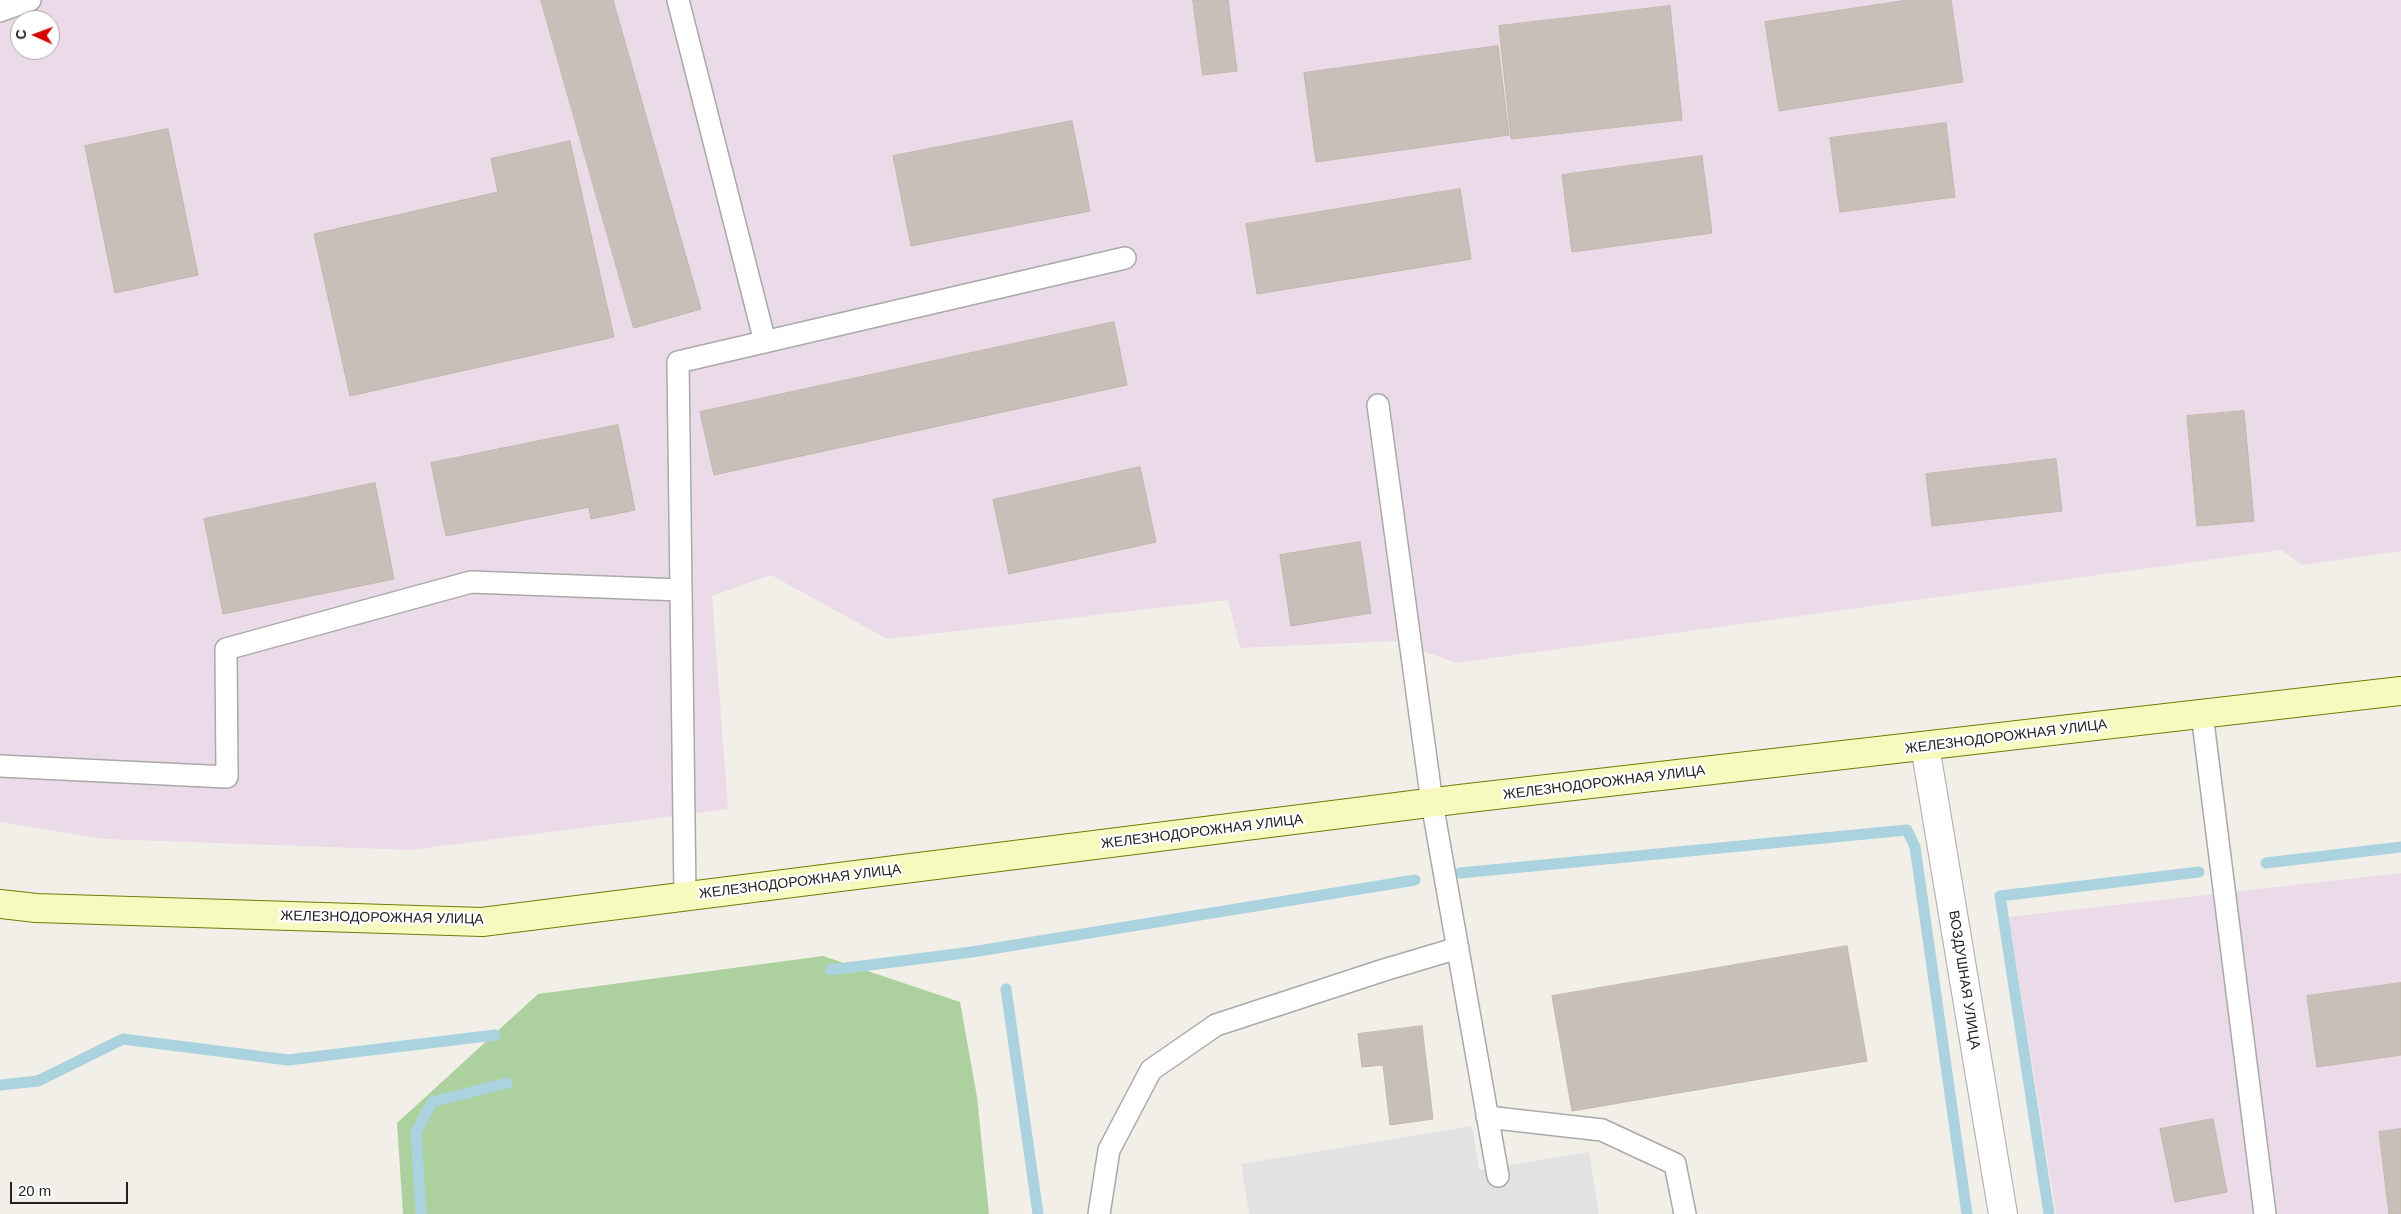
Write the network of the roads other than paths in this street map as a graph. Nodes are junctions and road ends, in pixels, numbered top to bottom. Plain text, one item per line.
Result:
1 (30, 0) edge
2 (678, 0) edge
3 (0, 11) edge
4 (1125, 258) dead end
5 (765, 342) junction
6 (1378, 405) dead end
7 (681, 590) junction
8 (2401, 691) edge
9 (2202, 714) junction
10 (1925, 746) junction
11 (0, 766) edge
12 (1432, 803) junction
13 (685, 896) junction
14 (0, 904) edge
15 (1458, 948) junction
16 (1487, 1117) junction
17 (1498, 1176) dead end
18 (1099, 1214) edge
19 (1685, 1214) edge
20 (2003, 1214) edge
21 (2265, 1214) edge

1 - 3 lane
2 - 5 lane
4 - 5 lane
5 - 7 lane
6 - 12 lane
7 - 11 lane
7 - 13 lane
8 - 9 main road, ЖЕЛЕЗНОДОРОЖНАЯ УЛИЦА
9 - 10 main road, ЖЕЛЕЗНОДОРОЖНАЯ УЛИЦА
9 - 21 lane
10 - 12 main road, ЖЕЛЕЗНОДОРОЖНАЯ УЛИЦА
10 - 20 street, ВОЗДУШНАЯ УЛИЦА
12 - 13 main road, ЖЕЛЕЗНОДОРОЖНАЯ УЛИЦА
12 - 15 lane
13 - 14 main road, ЖЕЛЕЗНОДОРОЖНАЯ УЛИЦА
15 - 16 lane
15 - 18 lane
16 - 17 lane
16 - 19 lane

